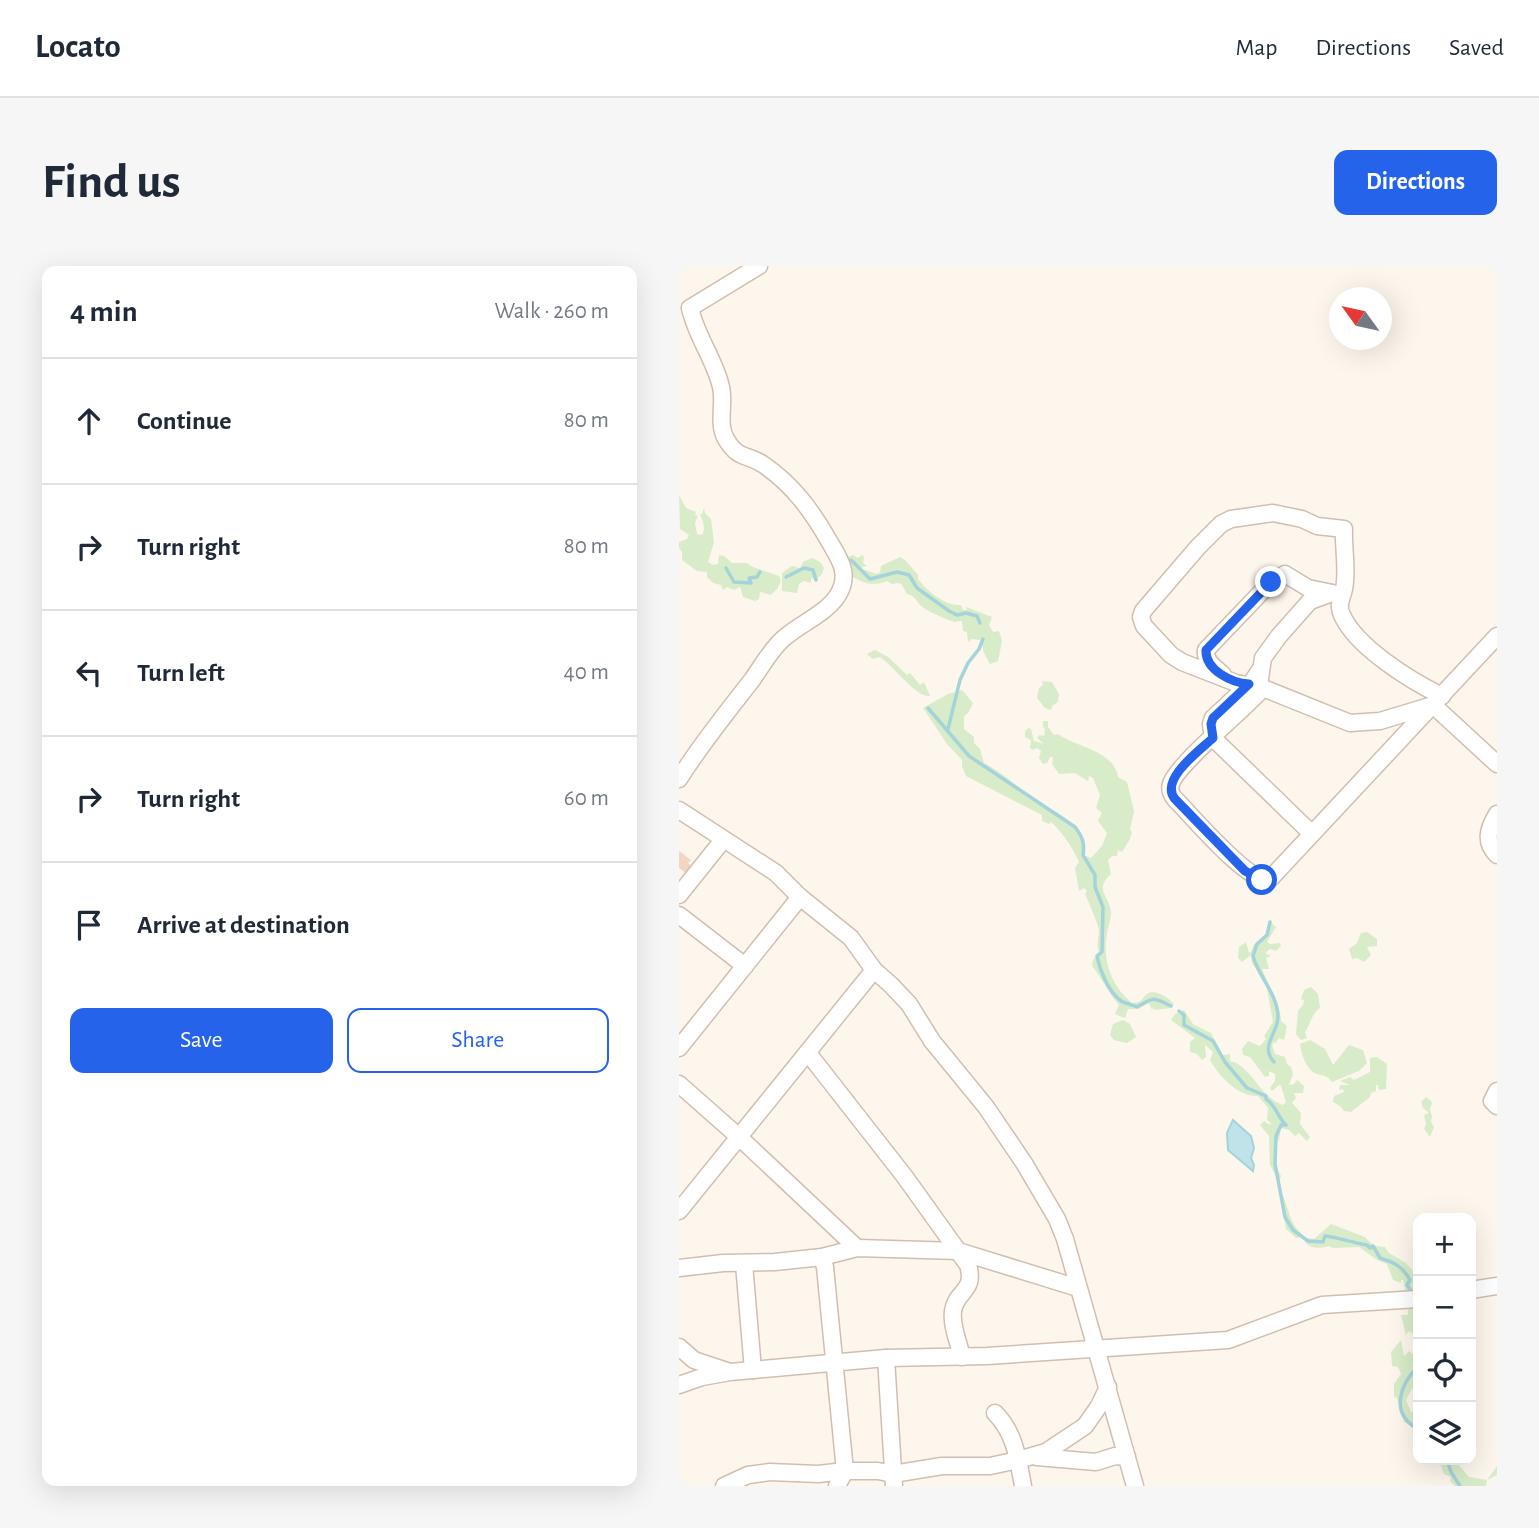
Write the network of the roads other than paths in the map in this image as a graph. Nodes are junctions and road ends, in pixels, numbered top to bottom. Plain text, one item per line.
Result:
1 (759, 266) edge
2 (1338, 591) junction
3 (1497, 636) edge
4 (1227, 679) junction
5 (1256, 686) junction
6 (1438, 700) junction
7 (1213, 738) junction
8 (1497, 764) edge
9 (679, 779) edge
10 (679, 810) edge
11 (1497, 814) edge
12 (1311, 833) junction
13 (723, 839) junction
14 (1497, 855) edge
15 (679, 895) edge
16 (800, 897) junction
17 (679, 915) edge
18 (745, 967) junction
19 (874, 970) junction
20 (679, 1048) edge
21 (809, 1053) junction
22 (679, 1084) edge
23 (1497, 1091) edge
24 (1497, 1106) edge
25 (739, 1137) junction
26 (679, 1211) edge
27 (857, 1248) junction
28 (958, 1251) junction
29 (822, 1257) junction
30 (744, 1264) junction
31 (682, 1270) edge
32 (1497, 1286) edge
33 (1078, 1288) junction
34 (1476, 1289) edge
35 (1413, 1299) edge
36 (679, 1347) edge
37 (1097, 1349) junction
38 (962, 1357) junction
39 (885, 1358) junction
40 (833, 1363) junction
41 (753, 1370) junction
42 (730, 1372) junction
43 (679, 1385) edge
44 (1108, 1387) junction
45 (995, 1413) dead end
46 (1127, 1457) junction
47 (1025, 1459) junction
48 (841, 1478) edge
49 (894, 1480) edge
50 (724, 1486) edge
51 (1023, 1486) edge
52 (1135, 1486) edge

1 - 9 street
2 - 4 street
2 - 4 street
2 - 5 street
2 - 6 street
3 - 6 street
4 - 5 street
5 - 6 street
5 - 7 street
6 - 8 street
6 - 12 street
7 - 12 street
7 - 12 street
10 - 13 street
11 - 14 street
13 - 15 street
13 - 16 street
16 - 18 street
16 - 19 street
17 - 18 street
18 - 20 street
19 - 21 street
19 - 33 street
21 - 25 street
21 - 28 street
22 - 25 street
23 - 24 street
25 - 26 street
25 - 27 street
27 - 28 street
27 - 29 street
28 - 33 street
28 - 38 street
29 - 30 street
29 - 40 street
30 - 31 street
30 - 41 street
32 - 34 street
33 - 37 street
35 - 37 street
36 - 42 street
37 - 38 street
37 - 44 street
38 - 39 street
39 - 40 street
39 - 49 street
40 - 41 street
40 - 48 street
41 - 42 street
42 - 43 street
44 - 46 street
44 - 47 street
45 - 47 street
46 - 47 street
46 - 52 street
47 - 49 street
47 - 51 street
48 - 49 street
48 - 50 street

